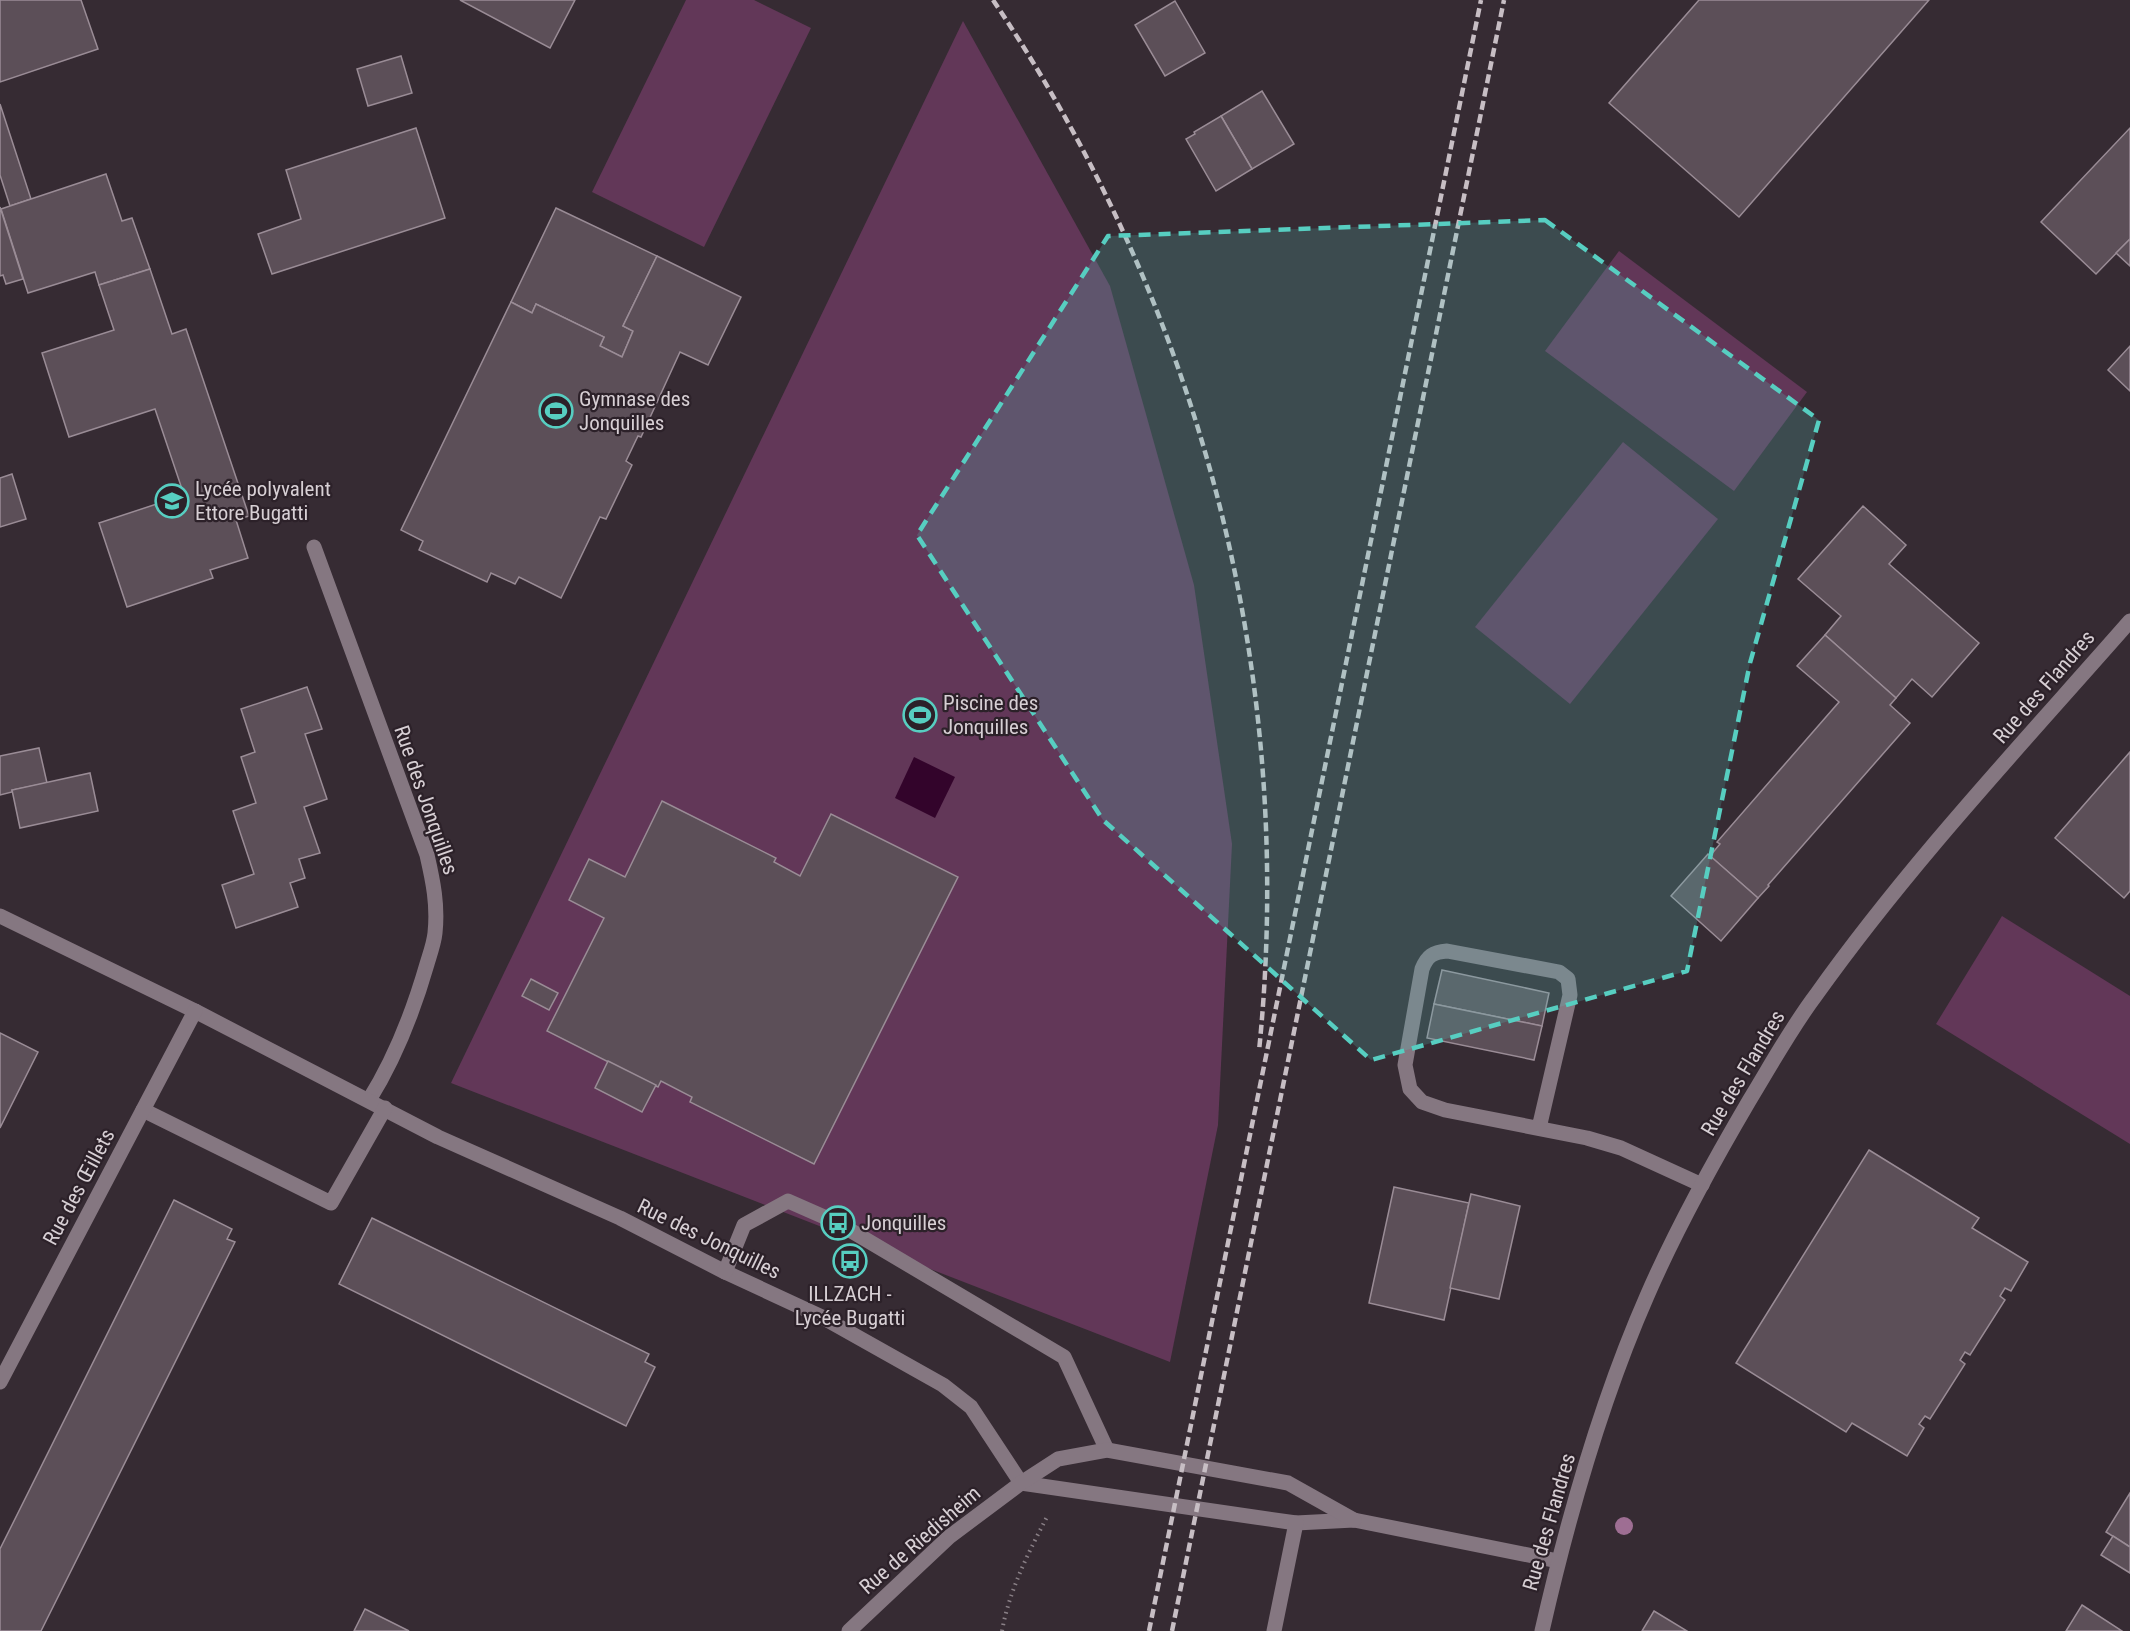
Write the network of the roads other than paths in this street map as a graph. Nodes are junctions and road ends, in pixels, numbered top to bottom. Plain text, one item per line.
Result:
1 (314, 547) dead end
2 (2130, 621) edge
3 (0, 916) edge
4 (195, 1011) junction
5 (369, 1100) junction
6 (385, 1108) junction
7 (143, 1110) junction
8 (1539, 1128) junction
9 (1702, 1185) junction
10 (725, 1272) junction
11 (0, 1382) edge
12 (1107, 1450) junction
13 (1021, 1483) junction
14 (1354, 1520) junction
15 (1296, 1523) junction
16 (1558, 1561) junction
17 (849, 1631) edge
18 (1274, 1631) edge
19 (1542, 1631) edge

1 - 5 street, Rue des Jonquilles
2 - 9 street, Rue des Flandres
3 - 4 street, Rue des Jonquilles
4 - 5 street, Rue des Jonquilles
4 - 7 street, Rue des Œillets
5 - 6 street, Rue des Jonquilles
6 - 7 street
6 - 10 street, Rue des Jonquilles
7 - 11 street, Rue des Œillets
8 - 8 street
8 - 9 street
9 - 16 street, Rue des Flandres
10 - 12 street
10 - 13 street, Rue des Jonquilles
12 - 13 street, Rue de Riedisheim
12 - 14 street
13 - 15 street
13 - 17 street, Rue de Riedisheim
14 - 15 street
14 - 16 street
15 - 18 street
16 - 19 street, Rue des Flandres

